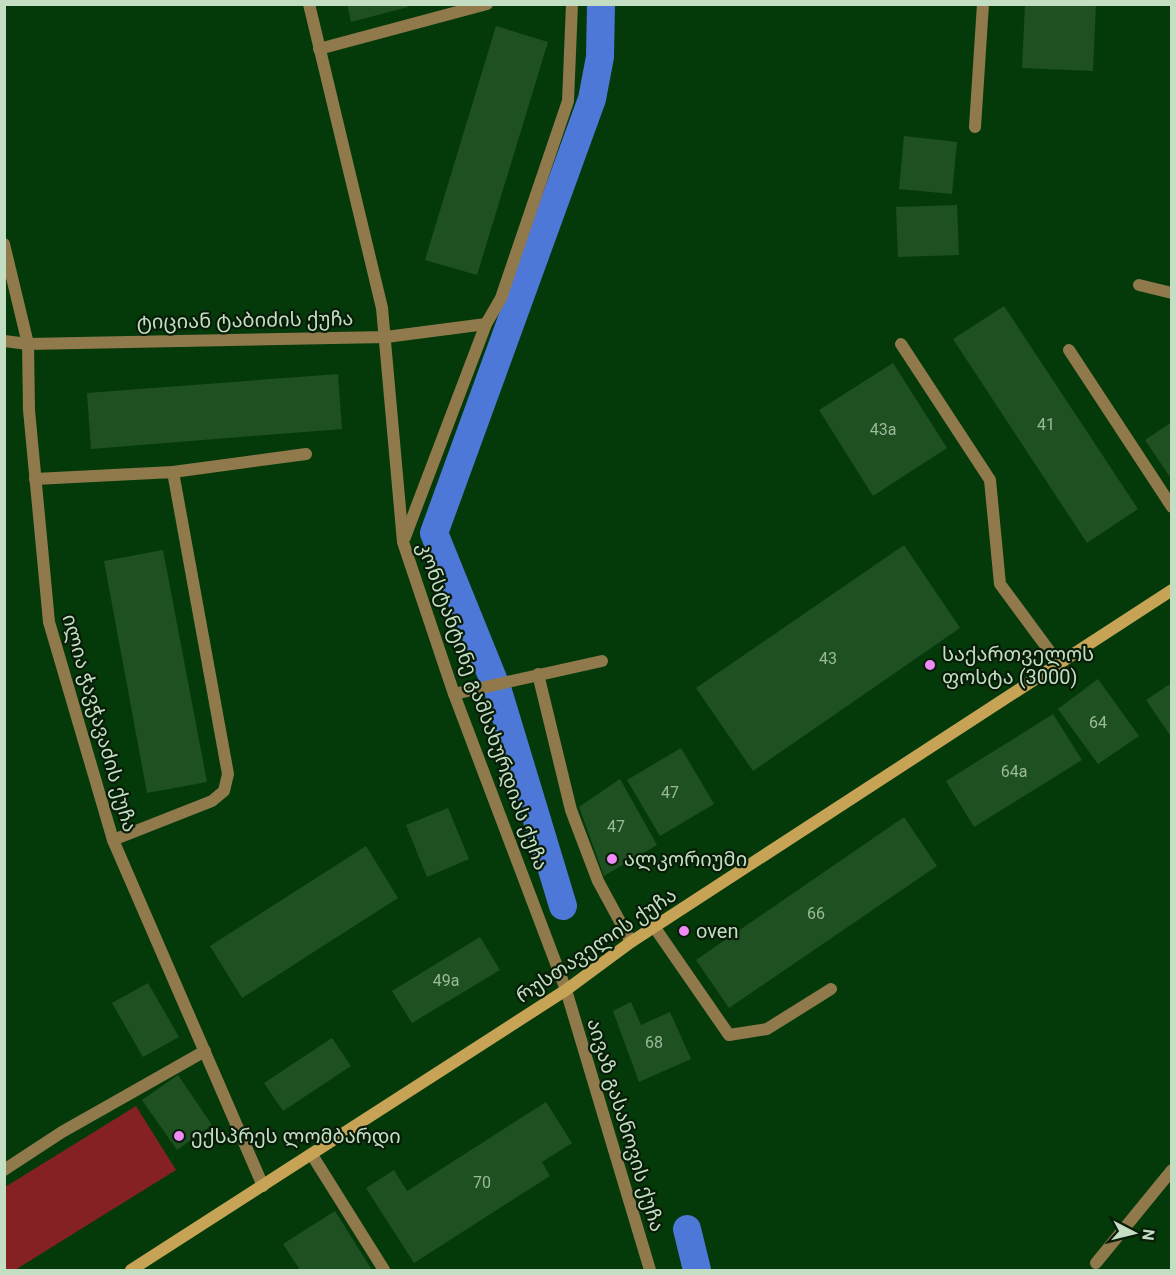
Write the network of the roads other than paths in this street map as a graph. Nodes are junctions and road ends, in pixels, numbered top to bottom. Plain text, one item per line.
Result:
1 (309, 4) edge
2 (487, 4) edge
3 (572, 4) edge
4 (983, 4) edge
5 (453, 9) edge
6 (319, 49) junction
7 (975, 127) dead end
8 (4, 244) edge
9 (1139, 285) dead end
10 (1172, 293) edge
11 (486, 324) junction
12 (386, 337) junction
13 (4, 341) edge
14 (28, 344) junction
15 (901, 344) dead end
16 (1069, 350) dead end
17 (306, 454) dead end
18 (173, 472) junction
19 (35, 479) junction
20 (1172, 507) edge
21 (404, 542) junction
22 (1172, 590) edge
23 (602, 661) dead end
24 (1059, 663) junction
25 (538, 674) junction
26 (454, 694) junction
27 (113, 840) junction
28 (655, 927) junction
29 (631, 942) junction
30 (831, 989) dead end
31 (566, 990) junction
32 (205, 1051) junction
33 (312, 1155) junction
34 (4, 1170) edge
35 (1172, 1170) edge
36 (263, 1186) junction
37 (1096, 1263) dead end
38 (131, 1270) edge
39 (384, 1270) edge
40 (650, 1270) edge

1 - 6 street, კონსტანტინე გამსახურდიას ქუჩა
2 - 5 street
3 - 11 street
4 - 7 street
5 - 6 street
6 - 12 street, კონსტანტინე გამსახურდიას ქუჩა
8 - 14 street, ილია ჭავჭავაძის ქუჩა
9 - 10 street
11 - 12 street, ტიციან ტაბიძის ქუჩა
11 - 21 street
12 - 14 street, ტიციან ტაბიძის ქუჩა
12 - 21 street, კონსტანტინე გამსახურდიას ქუჩა
13 - 14 street, ტიციან ტაბიძის ქუჩა
14 - 19 street, ილია ჭავჭავაძის ქუჩა
15 - 24 street
16 - 20 street
17 - 18 street
18 - 19 street
18 - 27 street
19 - 27 street, ილია ჭავჭავაძის ქუჩა
21 - 26 street, კონსტანტინე გამსახურდიას ქუჩა
22 - 24 main road, რუსთაველის ქუჩა
23 - 25 street
24 - 28 main road, რუსთაველის ქუჩა
25 - 26 street
25 - 29 street
26 - 31 street, კონსტანტინე გამსახურდიას ქუჩა
27 - 32 street, ილია ჭავჭავაძის ქუჩა
28 - 29 main road, რუსთაველის ქუჩა
28 - 30 street
29 - 31 main road, რუსთაველის ქუჩა
31 - 33 main road, რუსთაველის ქუჩა
31 - 40 street, აივაზ გასანოვის ქუჩა
32 - 34 street
32 - 36 street, ილია ჭავჭავაძის ქუჩა
33 - 36 main road, რუსთაველის ქუჩა
33 - 39 street
35 - 37 street
36 - 38 main road, რუსთაველის ქუჩა

